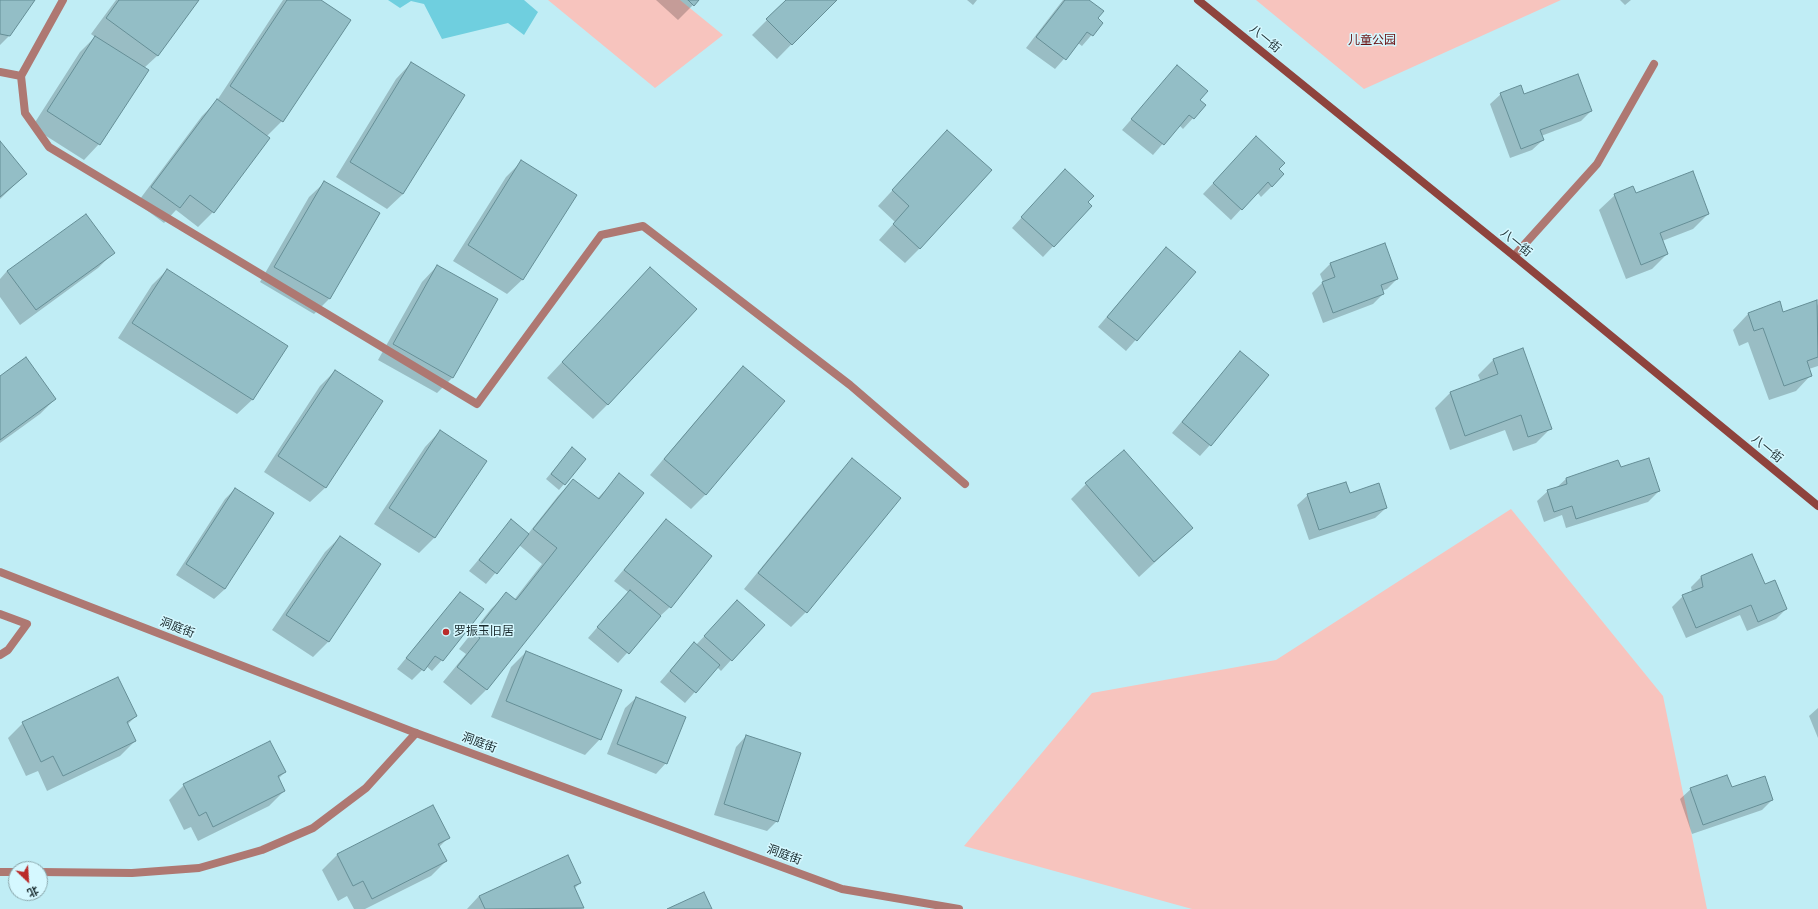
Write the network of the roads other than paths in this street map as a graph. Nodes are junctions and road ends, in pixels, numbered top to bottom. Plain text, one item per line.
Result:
1 (63, 0) edge
2 (1198, 0) edge
3 (1654, 64) dead end
4 (0, 72) edge
5 (21, 76) junction
6 (1514, 256) junction
7 (966, 484) dead end
8 (1818, 506) edge
9 (0, 572) edge
10 (0, 614) edge
11 (0, 655) edge
12 (416, 732) junction
13 (48, 872) edge
14 (959, 909) edge

1 - 5 street
2 - 6 street, 八一街
3 - 6 street
4 - 5 street
5 - 7 street
6 - 8 street, 八一街
9 - 12 street, 洞庭街
10 - 11 street
12 - 13 street
12 - 14 street, 洞庭街

